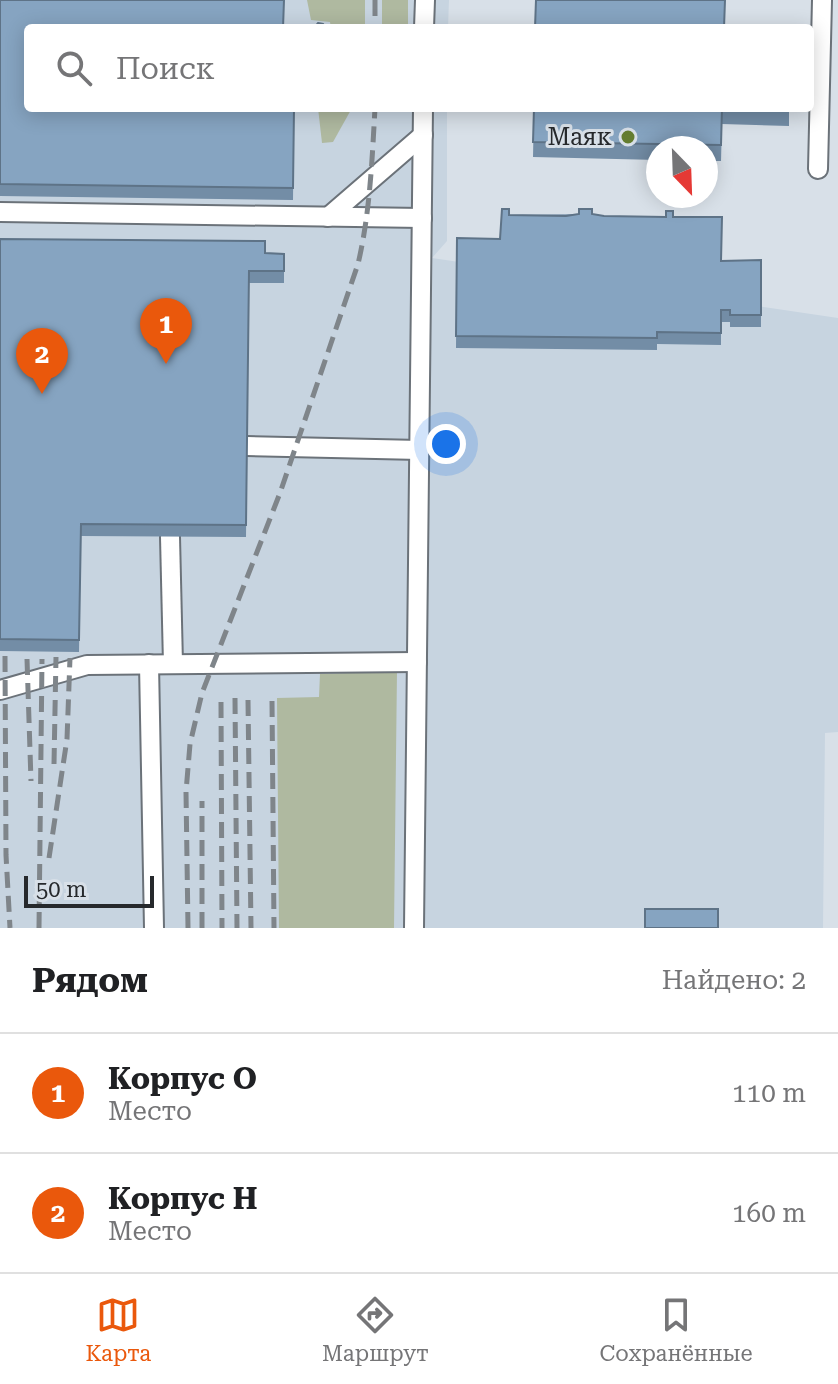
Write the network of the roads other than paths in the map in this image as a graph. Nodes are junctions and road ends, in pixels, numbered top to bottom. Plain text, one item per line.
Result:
1 (425, 0) edge
2 (822, 0) edge
3 (424, 24) edge
4 (423, 112) edge
5 (423, 135) junction
6 (818, 169) dead end
7 (0, 212) edge
8 (328, 217) junction
9 (422, 218) junction
10 (247, 446) edge
11 (420, 450) junction
12 (170, 537) edge
13 (417, 662) junction
14 (149, 664) junction
15 (173, 664) junction
16 (0, 690) edge
17 (154, 928) edge
18 (414, 928) edge

1 - 3 lane
2 - 6 lane
4 - 5 lane
5 - 8 lane
5 - 9 lane
7 - 8 lane
8 - 9 lane
9 - 11 lane
10 - 11 lane
11 - 13 lane
12 - 15 lane
13 - 15 lane
13 - 18 lane
14 - 15 lane
14 - 16 lane
14 - 17 lane

